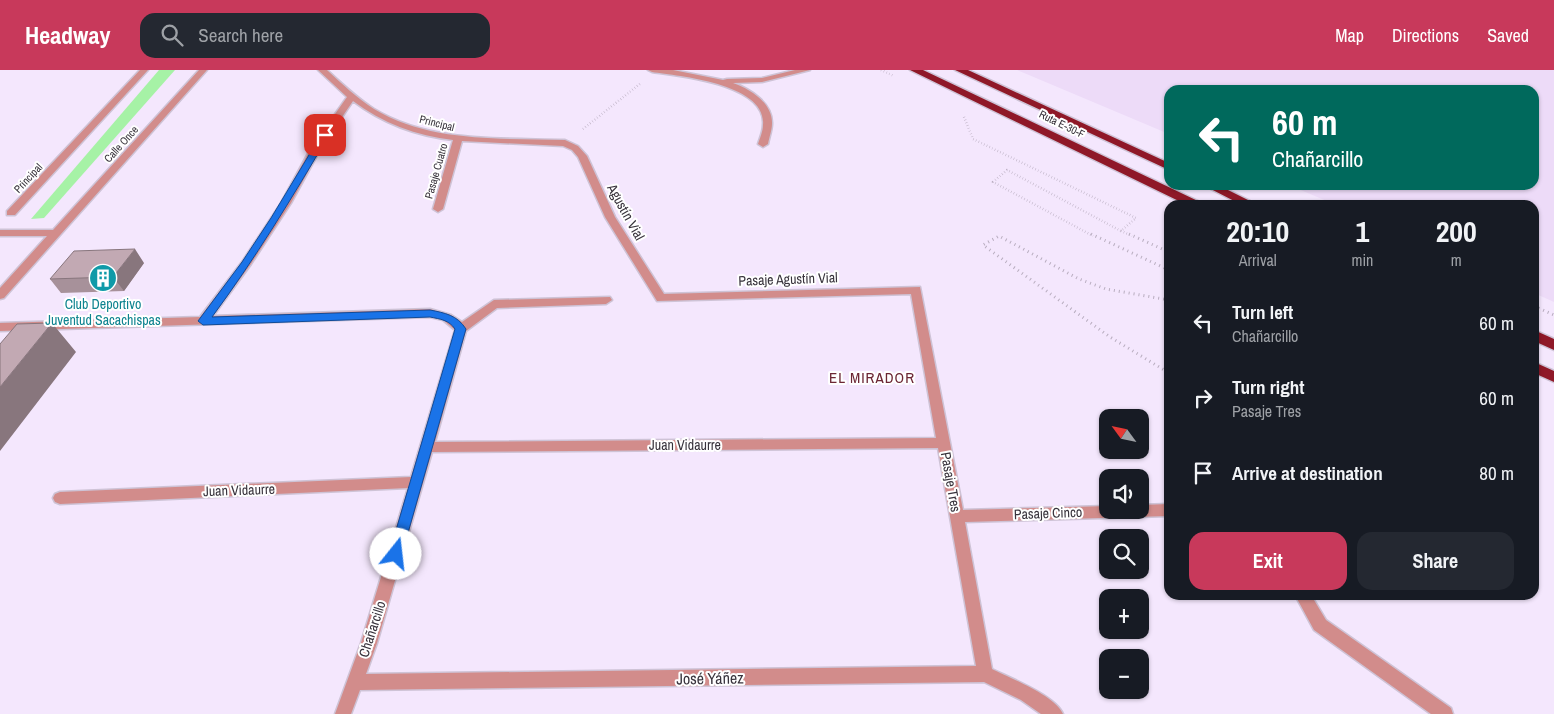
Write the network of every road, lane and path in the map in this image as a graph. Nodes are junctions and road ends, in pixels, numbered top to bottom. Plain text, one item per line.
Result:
1 (144, 70) edge
2 (203, 70) edge
3 (322, 70) edge
4 (652, 70) edge
5 (658, 70) edge
6 (806, 70) edge
7 (881, 70) edge
8 (915, 70) edge
9 (960, 70) edge
10 (901, 79) dead end
11 (724, 81) junction
12 (352, 96) junction
13 (958, 114) dead end
14 (458, 140) junction
15 (565, 143) junction
16 (763, 144) dead end
17 (1164, 165) edge
18 (1164, 190) edge
19 (1165, 190) edge
20 (1219, 190) edge
21 (1186, 200) edge
22 (1241, 200) edge
23 (438, 209) dead end
24 (11, 213) dead end
25 (1121, 230) junction
26 (0, 233) edge
27 (56, 233) junction
28 (1164, 250) edge
29 (1164, 268) edge
30 (916, 290) joint
31 (0, 294) edge
32 (661, 298) joint
33 (1164, 299) edge
34 (606, 300) dead end
35 (1539, 308) edge
36 (1554, 315) edge
37 (203, 321) junction
38 (0, 327) edge
39 (461, 329) junction
40 (1539, 338) edge
41 (1554, 345) edge
42 (1539, 369) edge
43 (1164, 370) edge
44 (1554, 376) edge
45 (943, 443) junction
46 (426, 448) junction
47 (417, 482) junction
48 (60, 498) dead end
49 (1164, 510) edge
50 (957, 516) junction
51 (1306, 600) edge
52 (985, 674) junction
53 (354, 682) junction
54 (343, 714) edge
55 (1054, 714) edge
56 (1446, 714) edge

1 - 24 street, Principal
2 - 27 street, Calle Once
3 - 12 street, Principal
4 - 5 street
5 - 11 street
5 - 15 path
6 - 11 street
7 - 10 path
8 - 18 highway, Ruta E-30-F
9 - 17 highway, Ruta E-30-F
11 - 16 street
12 - 14 street, Principal
12 - 37 street
13 - 25 path
14 - 15 street, Principal
14 - 23 street, Pasaje Cuatro
15 - 32 street, Agustín Vial
19 - 21 highway, Ruta E-30-F
20 - 22 highway
25 - 28 path
25 - 29 path
26 - 27 street
27 - 31 street, Calle Once
30 - 32 street, Pasaje Agustín Vial
30 - 45 street, Pasaje Tres
33 - 43 path
34 - 39 street
35 - 36 path
37 - 38 street
37 - 39 street
39 - 46 street, Chañarcillo
40 - 41 highway
42 - 44 highway
45 - 46 street, Juan Vidaurre
45 - 50 street, Pasaje Tres
46 - 47 street, Chañarcillo
47 - 48 street, Juan Vidaurre
47 - 53 street, Chañarcillo
49 - 50 street, Pasaje Cinco
50 - 52 street, Pasaje Tres
51 - 56 street
52 - 53 street, José Yáñez
52 - 55 street, José Yáñez
53 - 54 street, Chañarcillo

